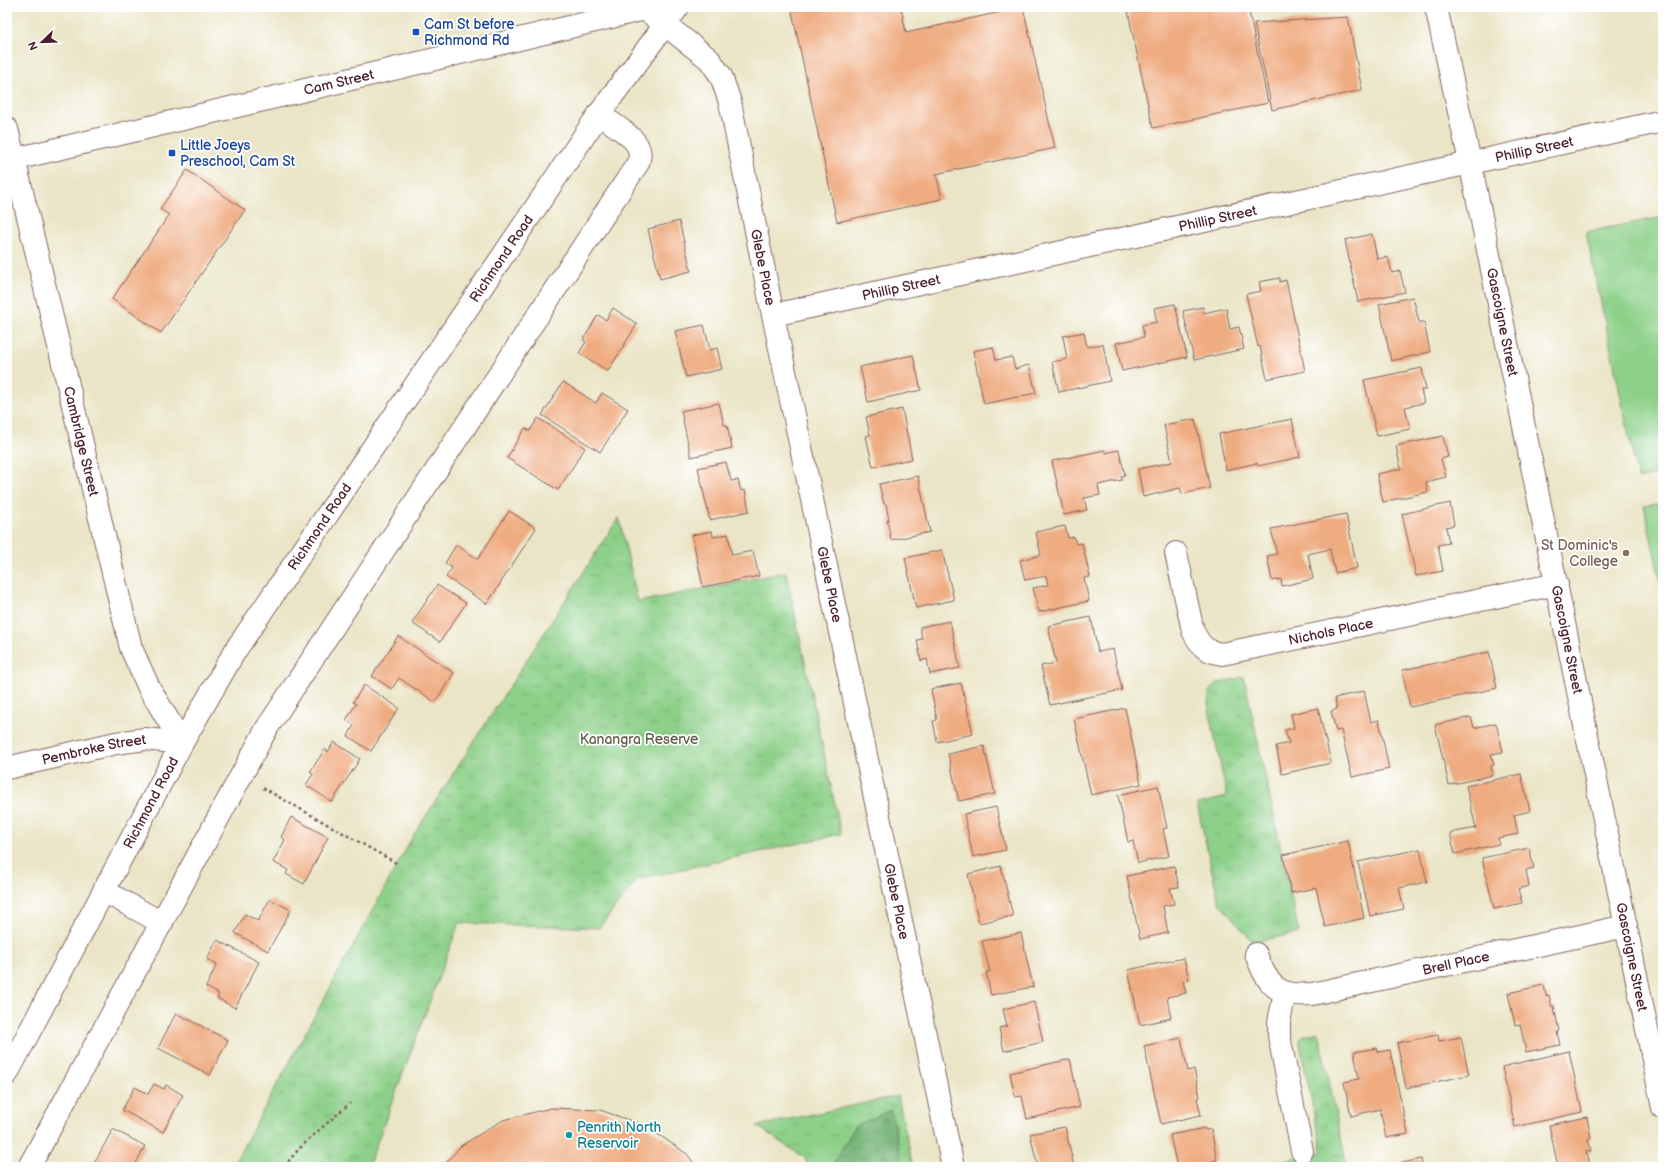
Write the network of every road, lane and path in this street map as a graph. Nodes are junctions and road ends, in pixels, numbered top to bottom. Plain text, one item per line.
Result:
1 (1436, 7) edge
2 (672, 16) edge
3 (599, 114) junction
4 (1663, 121) edge
5 (7, 129) edge
6 (10, 160) edge
7 (1470, 162) junction
8 (773, 315) junction
9 (1176, 553) dead end
10 (1557, 584) junction
11 (182, 743) junction
12 (7, 768) edge
13 (242, 776) junction
14 (398, 864) dead end
15 (104, 891) junction
16 (162, 923) junction
17 (1626, 926) junction
18 (1256, 954) dead end
19 (1285, 993) junction
20 (7, 1074) edge
21 (350, 1103) dead end
22 (1663, 1108) edge
23 (1302, 1151) dead end
24 (29, 1167) edge
25 (286, 1167) edge
26 (953, 1167) edge

1 - 7 street, Gascoigne Street
2 - 3 street, Richmond Road
2 - 6 street, Cam Street
2 - 8 street, Glebe Place
3 - 11 street, Richmond Road
3 - 13 street
4 - 7 street, Phillip Street
5 - 6 street, Cambridge Street
6 - 11 street, Cambridge Street
7 - 8 street, Phillip Street
7 - 10 street, Gascoigne Street
8 - 26 street, Glebe Place
9 - 10 street, Nichols Place
10 - 17 street, Gascoigne Street
11 - 12 street, Pembroke Street
11 - 15 street, Richmond Road
13 - 14 path
13 - 16 street
15 - 16 street
15 - 20 street, Richmond Road
16 - 24 street
17 - 19 street, Brell Place
17 - 22 street, Gascoigne Street
18 - 19 street
19 - 23 street
21 - 25 path

